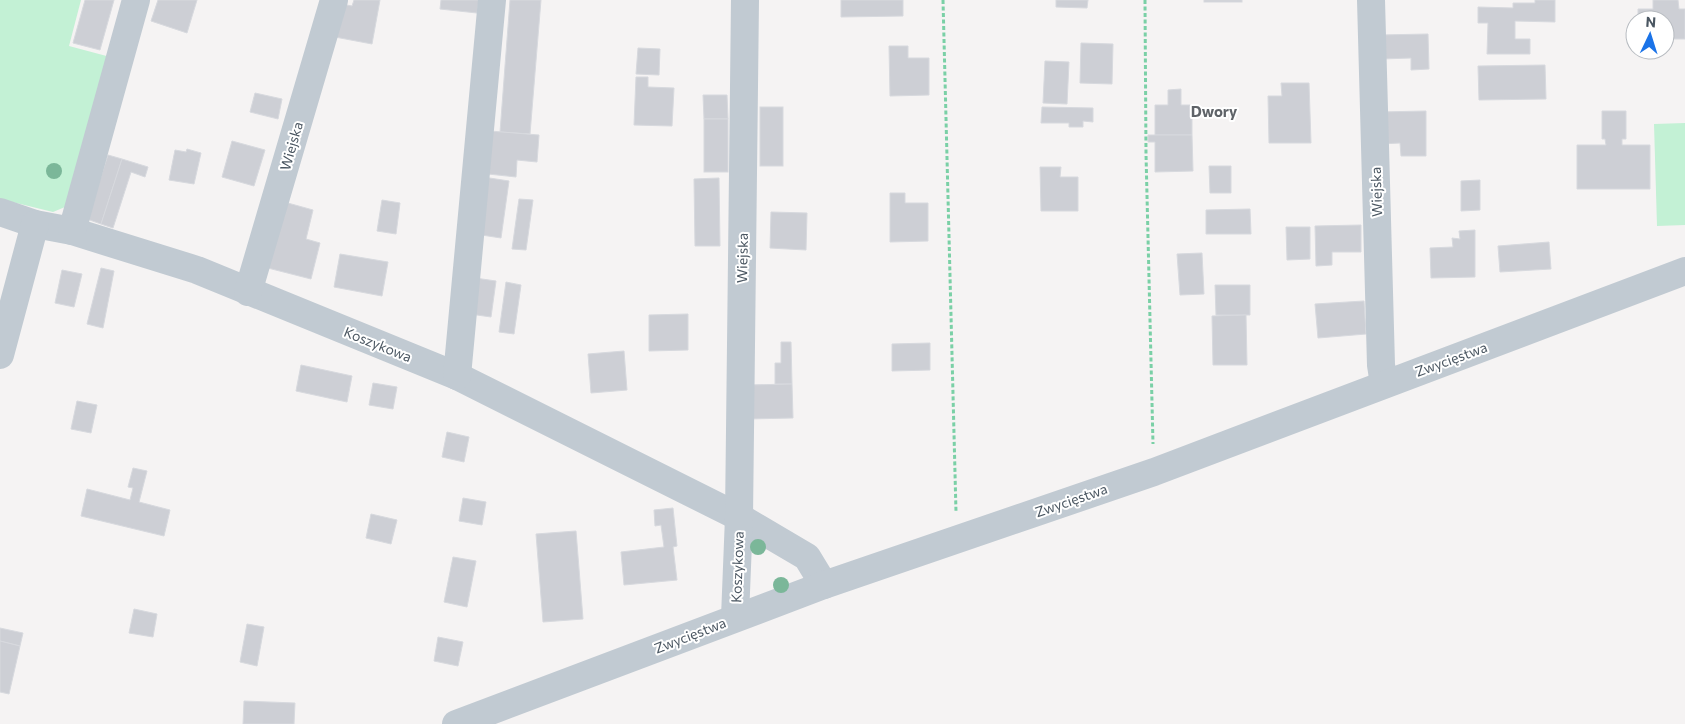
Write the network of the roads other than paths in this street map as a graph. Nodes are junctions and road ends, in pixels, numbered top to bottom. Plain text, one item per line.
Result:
1 (136, 0) edge
2 (334, 0) edge
3 (492, 0) edge
4 (745, 0) edge
5 (1371, 0) edge
6 (0, 212) edge
7 (35, 224) junction
8 (72, 231) junction
9 (1685, 271) edge
10 (248, 292) junction
11 (0, 355) edge
12 (457, 376) junction
13 (1384, 384) junction
14 (740, 517) junction
15 (824, 585) junction
16 (735, 617) junction
17 (456, 724) edge

1 - 8 street
2 - 10 street, Wiejska
3 - 12 street
4 - 14 street, Wiejska
5 - 13 street, Wiejska
6 - 7 street, Koszykowa
7 - 8 street, Koszykowa
7 - 11 street
8 - 10 street, Koszykowa
9 - 13 street, Zwycięstwa
10 - 12 street, Koszykowa
12 - 14 street, Koszykowa
13 - 15 street, Zwycięstwa
14 - 15 street, Koszykowa
14 - 16 street, Koszykowa
15 - 16 street, Zwycięstwa
16 - 17 street, Zwycięstwa

